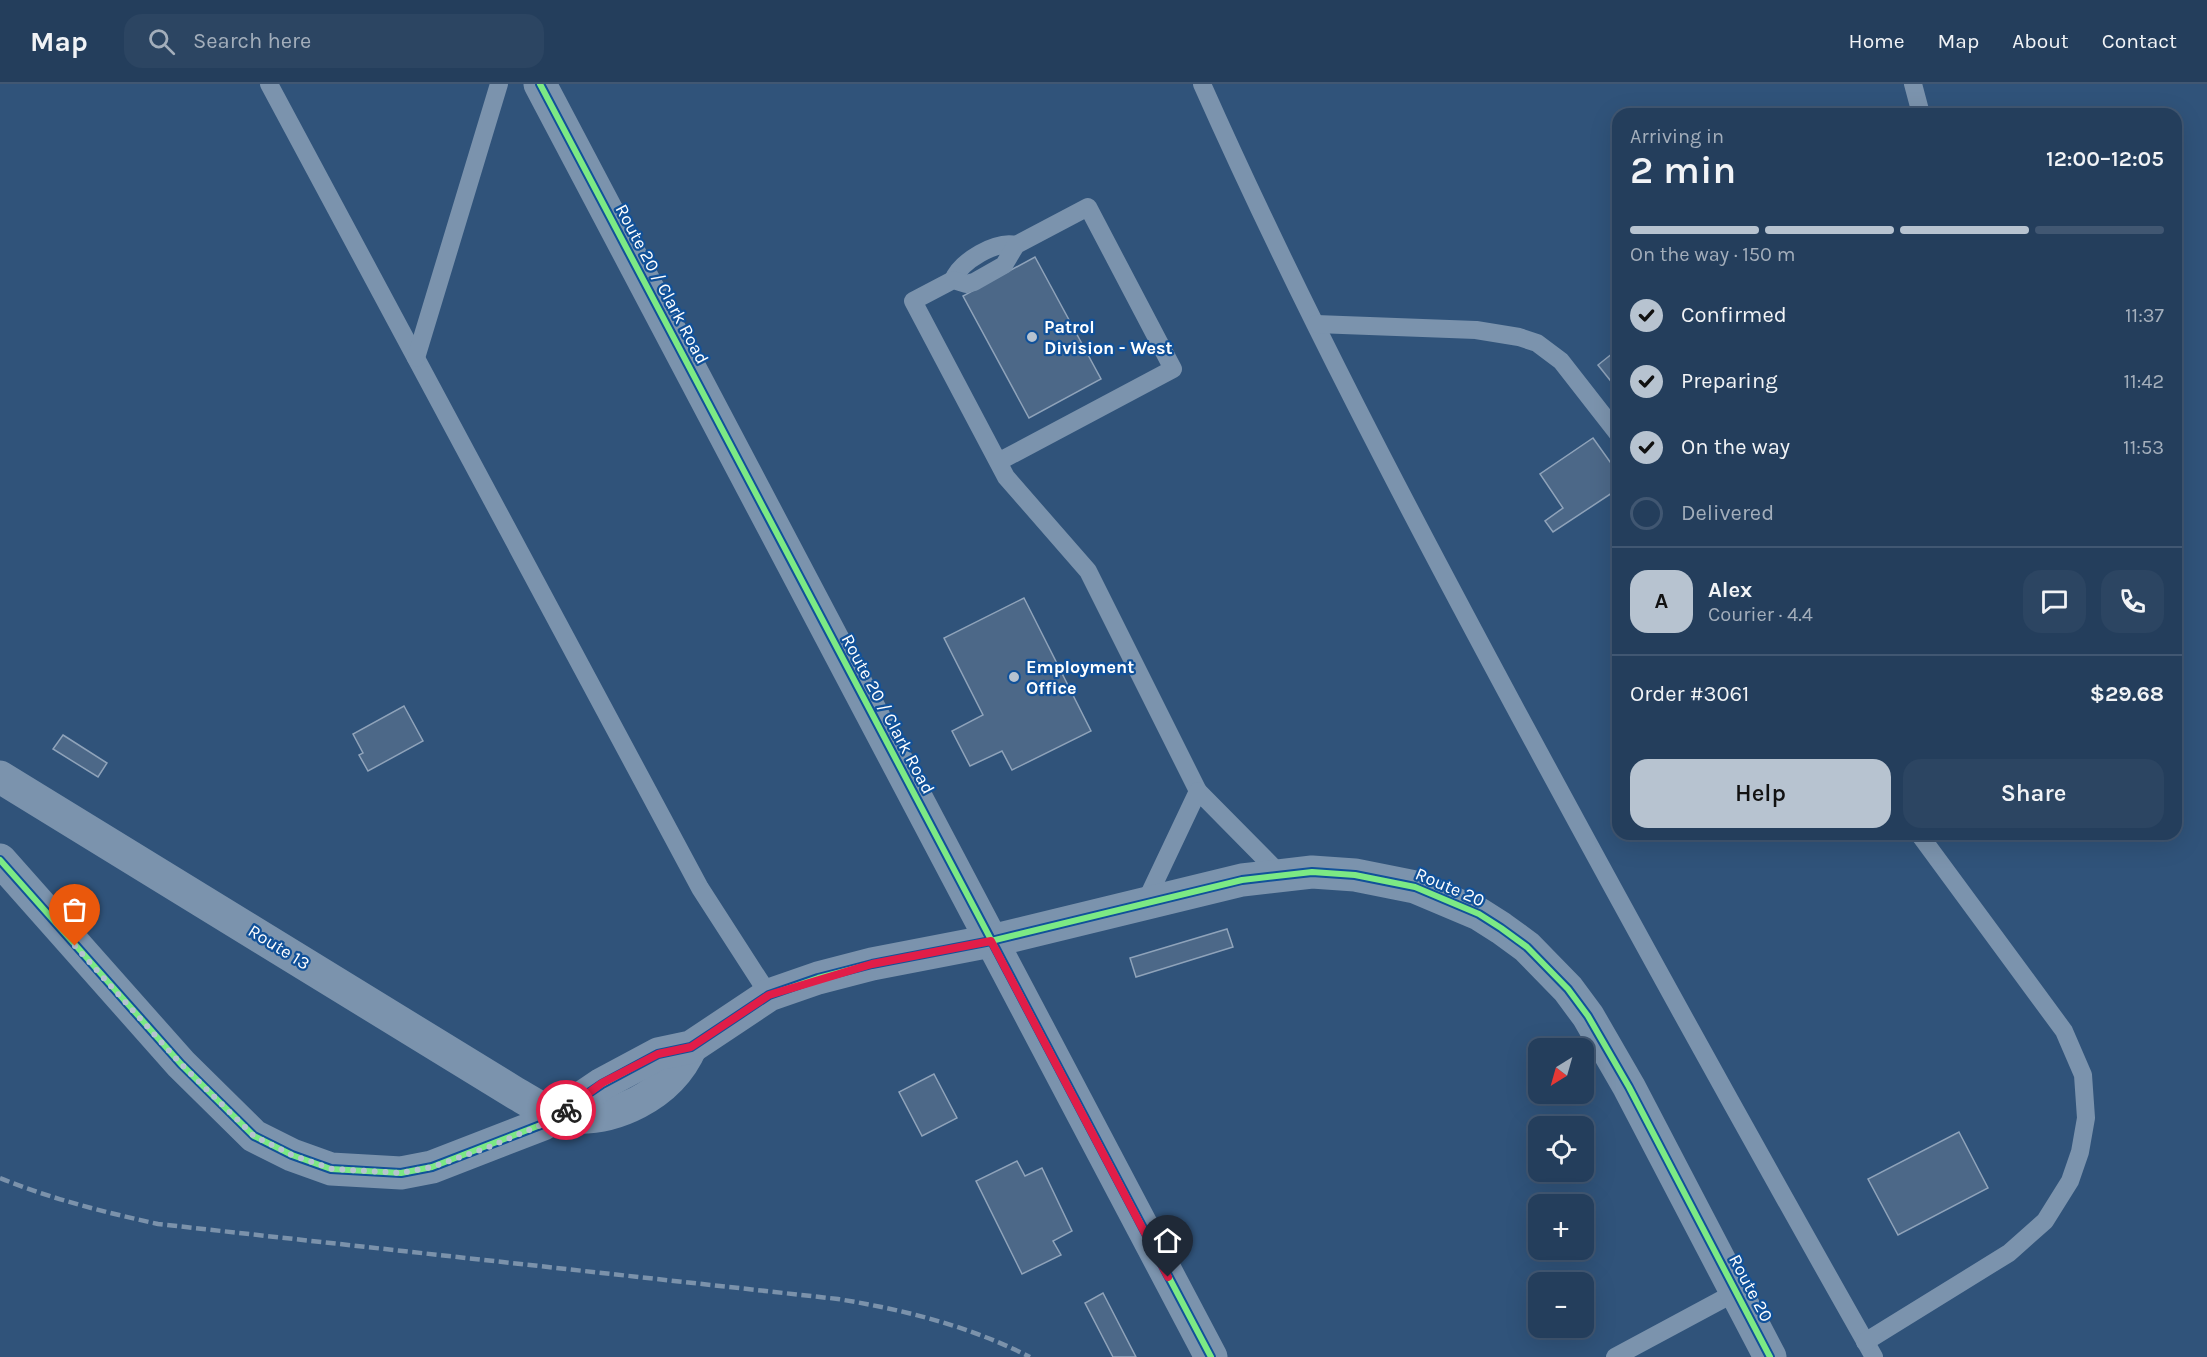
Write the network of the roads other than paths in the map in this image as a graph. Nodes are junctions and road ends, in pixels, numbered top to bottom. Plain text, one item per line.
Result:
1 (269, 84) edge
2 (499, 84) edge
3 (540, 84) edge
4 (1202, 84) edge
5 (1913, 84) edge
6 (1919, 108) edge
7 (1316, 324) junction
8 (416, 358) junction
9 (1612, 426) edge
10 (998, 462) junction
11 (0, 777) edge
12 (1198, 791) junction
13 (1923, 840) edge
14 (0, 860) edge
15 (1282, 876) junction
16 (1145, 903) junction
17 (991, 941) junction
18 (769, 995) junction
19 (559, 1115) junction
20 (1736, 1292) junction
21 (1870, 1350) edge
22 (1211, 1357) edge
23 (1615, 1357) edge
24 (1770, 1357) edge

1 - 8 lane
2 - 8 lane
3 - 17 street, Route 20 / Clark Road
4 - 7 lane
5 - 6 lane
7 - 9 lane
7 - 21 lane
8 - 18 lane
10 - 10 lane
10 - 12 lane
11 - 19 street, Route 13
12 - 15 lane
12 - 16 lane
13 - 21 lane
14 - 19 street, Route 13
15 - 16 street, Route 20
15 - 20 street, Route 20
16 - 17 street, Route 20
17 - 18 street, Route 13
17 - 22 street, Route 20 / Clark Road
18 - 19 street, Route 13
20 - 23 lane
20 - 24 street, Route 20

